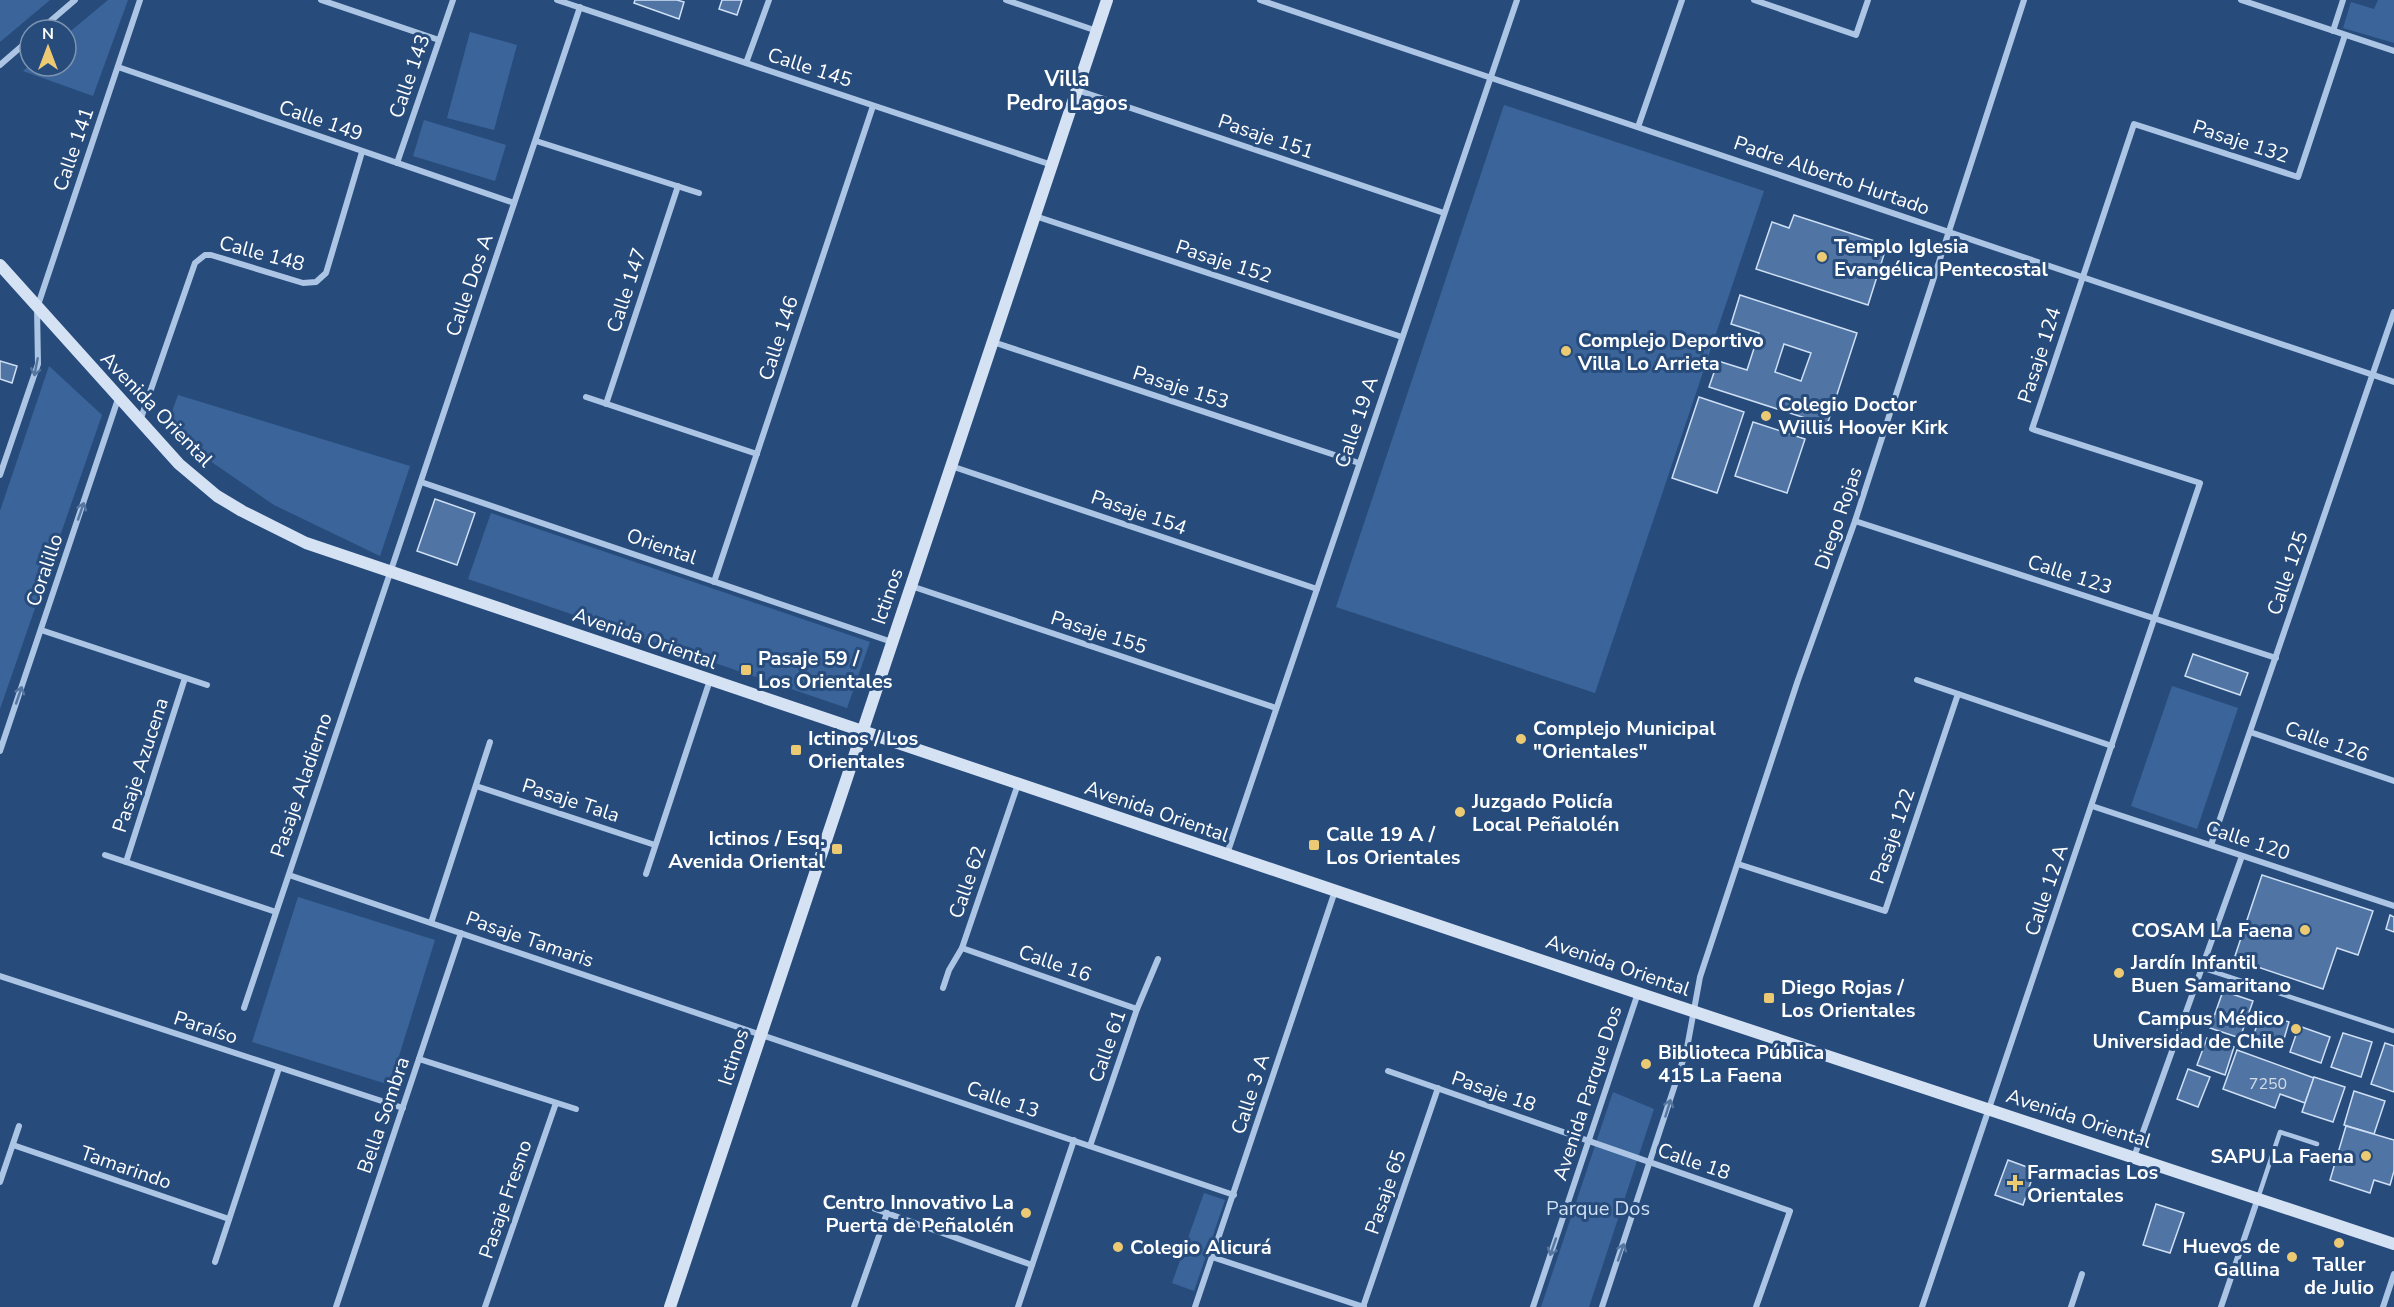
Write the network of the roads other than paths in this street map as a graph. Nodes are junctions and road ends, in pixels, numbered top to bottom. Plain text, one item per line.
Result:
1 (75, 0) edge
2 (140, 0) edge
3 (321, 0) edge
4 (453, 0) edge
5 (557, 0) edge
6 (768, 0) edge
7 (1005, 0) edge
8 (1107, 0) edge
9 (1260, 0) edge
10 (1516, 0) edge
11 (1682, 0) edge
12 (1754, 0) edge
13 (1868, 0) edge
14 (2024, 0) edge
15 (2241, 0) edge
16 (2343, 0) edge
17 (580, 8) junction
18 (54, 18) edge
19 (1097, 31) junction
20 (2333, 31) junction
21 (2345, 35) junction
22 (439, 40) junction
23 (18, 49) edge
24 (2394, 51) edge
25 (746, 63) junction
26 (0, 65) edge
27 (118, 67) junction
28 (1490, 77) junction
29 (1077, 90) junction
30 (873, 106) junction
31 (2134, 124) joint
32 (1638, 127) junction
33 (536, 141) junction
34 (362, 152) junction
35 (397, 163) junction
36 (1052, 165) junction
37 (678, 186) junction
38 (699, 193) dead end
39 (514, 203) junction
40 (1444, 213) junction
41 (1035, 216) junction
42 (1949, 232) junction
43 (0, 265) edge
44 (2082, 277) junction
45 (37, 308) junction
46 (2394, 312) edge
47 (1402, 337) junction
48 (993, 342) junction
49 (2372, 375) junction
50 (2394, 382) edge
51 (586, 397) dead end
52 (118, 399) junction
53 (606, 404) junction
54 (139, 422) junction
55 (757, 454) junction
56 (1359, 464) junction
57 (951, 466) junction
58 (0, 475) edge
59 (421, 482) junction
60 (2200, 483) joint
61 (1854, 521) junction
62 (390, 573) junction
63 (714, 582) junction
64 (911, 586) junction
65 (1317, 589) junction
66 (2155, 618) junction
67 (40, 630) junction
68 (892, 642) junction
69 (2276, 658) junction
70 (185, 678) junction
71 (710, 680) junction
72 (1917, 680) dead end
73 (207, 685) dead end
74 (1958, 694) junction
75 (1276, 708) junction
76 (862, 732) junction
77 (2250, 732) junction
78 (490, 742) dead end
79 (2112, 746) junction
80 (0, 751) edge
81 (2394, 781) edge
82 (1018, 784) junction
83 (476, 786) junction
84 (2092, 806) junction
85 (655, 845) junction
86 (2211, 845) junction
87 (1227, 854) junction
88 (105, 855) dead end
89 (2242, 856) junction
90 (126, 862) junction
91 (1737, 864) junction
92 (646, 874) dead end
93 (289, 875) junction
94 (1335, 891) junction
95 (2394, 906) edge
96 (276, 912) junction
97 (431, 923) junction
98 (461, 933) junction
99 (962, 948) junction
100 (1158, 959) dead end
101 (2202, 968) junction
102 (0, 976) edge
103 (943, 988) dead end
104 (1638, 993) junction
105 (244, 1008) dead end
106 (1137, 1009) junction
107 (1694, 1011) junction
108 (2394, 1031) edge
109 (761, 1035) junction
110 (419, 1059) junction
111 (279, 1068) junction
112 (1388, 1071) dead end
113 (1438, 1088) junction
114 (556, 1102) junction
115 (403, 1108) junction
116 (576, 1109) dead end
117 (1990, 1110) junction
118 (19, 1126) dead end
119 (1074, 1140) junction
120 (1589, 1141) junction
121 (2317, 1144) dead end
122 (13, 1145) junction
123 (1090, 1146) junction
124 (2134, 1157) junction
125 (1651, 1164) junction
126 (0, 1182) edge
127 (1234, 1195) junction
128 (2258, 1198) junction
129 (867, 1206) dead end
130 (887, 1213) junction
131 (229, 1219) junction
132 (2394, 1244) edge
133 (1212, 1257) junction
134 (215, 1262) dead end
135 (1032, 1264) junction
136 (2082, 1274) dead end
137 (2394, 1274) edge
138 (336, 1307) edge
139 (485, 1307) edge
140 (670, 1307) edge
141 (854, 1307) edge
142 (1018, 1307) edge
143 (1195, 1307) edge
144 (1364, 1307) edge
145 (1533, 1307) edge
146 (1602, 1307) edge
147 (1756, 1307) edge
148 (1922, 1307) edge
149 (2071, 1307) edge
150 (2221, 1307) edge
151 (2383, 1307) edge

1 - 18 street
2 - 27 street, Calle 141
3 - 22 street
4 - 22 street, Calle 143
5 - 17 street, Calle 145
6 - 25 street
7 - 19 street
8 - 19 main road, Ictinos
9 - 28 street, Padre Alberto Hurtado
10 - 28 street, Calle 19 A
11 - 32 street
12 - 13 street
14 - 42 street, Diego Rojas
15 - 20 street
16 - 20 street
17 - 25 street, Calle 145
17 - 33 street, Calle Dos A
19 - 29 main road, Ictinos
20 - 21 street
21 - 24 street
21 - 31 street, Pasaje 132
22 - 35 street, Calle 143
23 - 26 street
25 - 30 street, Calle 145
27 - 34 street, Calle 149
27 - 45 street, Calle 141
28 - 32 street, Padre Alberto Hurtado
28 - 40 street, Calle 19 A
29 - 36 main road, Ictinos
29 - 40 street, Pasaje 151
30 - 36 street, Calle 145
30 - 55 street, Calle 146
31 - 44 street, Pasaje 124
32 - 42 street, Padre Alberto Hurtado
33 - 37 street
33 - 39 street, Calle Dos A
34 - 35 street, Calle 149
34 - 54 street, Calle 148
35 - 39 street, Calle 149
36 - 41 main road, Ictinos
37 - 38 street
37 - 53 street, Calle 147
39 - 59 street, Calle Dos A
40 - 47 street, Calle 19 A
41 - 47 street, Pasaje 152
41 - 48 main road, Ictinos
42 - 44 street, Padre Alberto Hurtado
42 - 61 street, Diego Rojas
43 - 45 main road, Avenida Oriental
44 - 49 street, Padre Alberto Hurtado
44 - 60 street, Pasaje 124
45 - 52 main road, Avenida Oriental
45 -> 58 street
46 - 49 street, Calle 125
47 - 56 street, Calle 19 A
48 - 56 street, Pasaje 153
48 - 57 main road, Ictinos
49 - 50 street, Padre Alberto Hurtado
49 - 69 street, Calle 125
51 - 53 street
52 - 54 main road, Avenida Oriental
67 -> 52 street, Coralillo
53 - 55 street
54 - 62 main road, Avenida Oriental
55 - 63 street, Calle 146
56 - 65 street, Calle 19 A
57 - 64 main road, Ictinos
57 - 65 street, Pasaje 154
59 - 62 street, Calle Dos A
59 - 63 street, Oriental
60 - 66 street, Calle 12 A
61 - 66 street, Calle 123
61 - 91 street, Diego Rojas
62 - 71 main road, Avenida Oriental
62 - 93 street, Pasaje Aladierno
63 - 68 street, Oriental
64 - 68 main road, Ictinos
64 - 75 street, Pasaje 155
65 - 75 street, Calle 19 A
66 - 69 street, Calle 123
66 - 79 street, Calle 12 A
67 - 70 street, Pasaje Azucena
80 -> 67 street, Coralillo
68 - 76 main road, Ictinos
69 - 77 street, Calle 125
70 - 73 street, Pasaje Azucena
70 - 90 street, Pasaje Azucena
71 - 76 main road, Avenida Oriental
71 - 85 street
72 - 74 street
74 - 79 street
74 - 91 street, Pasaje 122
75 - 87 street, Calle 19 A
76 - 82 main road, Avenida Oriental
76 - 109 main road, Ictinos
77 - 81 street, Calle 126
77 - 86 street, Calle 125
78 - 83 street
79 - 84 street, Calle 12 A
82 - 87 main road, Avenida Oriental
82 - 99 street, Calle 62
83 - 85 street, Pasaje Tala
83 - 97 street
84 - 86 street, Calle 120
84 - 117 street, Calle 12 A
85 - 92 street
86 - 89 street, Calle 120
87 - 94 main road, Avenida Oriental
88 - 90 street, Pasaje Azucena
89 - 95 street, Calle 120
89 - 101 street
90 - 96 street, Pasaje Azucena
91 - 107 street, Diego Rojas
93 - 96 street, Pasaje Aladierno
93 - 97 street, Pasaje Tamaris
94 - 104 main road, Avenida Oriental
94 - 127 street, Calle 3 A
96 - 105 street, Pasaje Aladierno
97 - 98 street, Pasaje Tamaris
98 - 109 street, Pasaje Tamaris
98 - 110 street, Bella Sombra
99 - 103 street, Calle 62
99 - 106 street, Calle 16
100 - 106 street, Calle 61
101 - 108 lane
101 - 124 street
102 - 111 street, Paraíso
104 - 107 main road, Avenida Oriental
104 - 120 street, Avenida Parque Dos
106 - 123 street, Calle 61
107 - 117 main road, Avenida Oriental
125 -> 107 street
109 - 119 street, Calle 13
109 - 140 main road, Ictinos
110 - 114 street
110 - 115 street, Bella Sombra
111 - 115 street, Paraíso
111 - 131 street
112 - 113 street, Pasaje 18
113 - 120 street, Pasaje 18
113 - 144 street, Pasaje 65
114 - 116 street
114 - 139 street, Pasaje Fresno
115 - 138 street, Bella Sombra
117 - 124 main road, Avenida Oriental
117 - 148 street, Calle 12 A
118 - 122 street
119 - 123 street, Calle 13
119 - 135 street
120 - 125 street, Calle 18
120 -> 145 street, Avenida Parque Dos
121 - 128 lane
122 - 126 street
122 - 131 street, Tamarindo
123 - 127 street, Calle 13
124 - 128 main road, Avenida Oriental
146 -> 125 street
125 - 147 street, Calle 18
127 - 133 street, Calle 3 A
128 - 132 main road, Avenida Oriental
128 - 150 street
129 - 130 street
130 - 135 street
130 - 141 street
131 - 134 street
133 - 143 street, Calle 3 A
133 - 144 street
135 - 142 street
136 - 149 street
137 - 151 street

